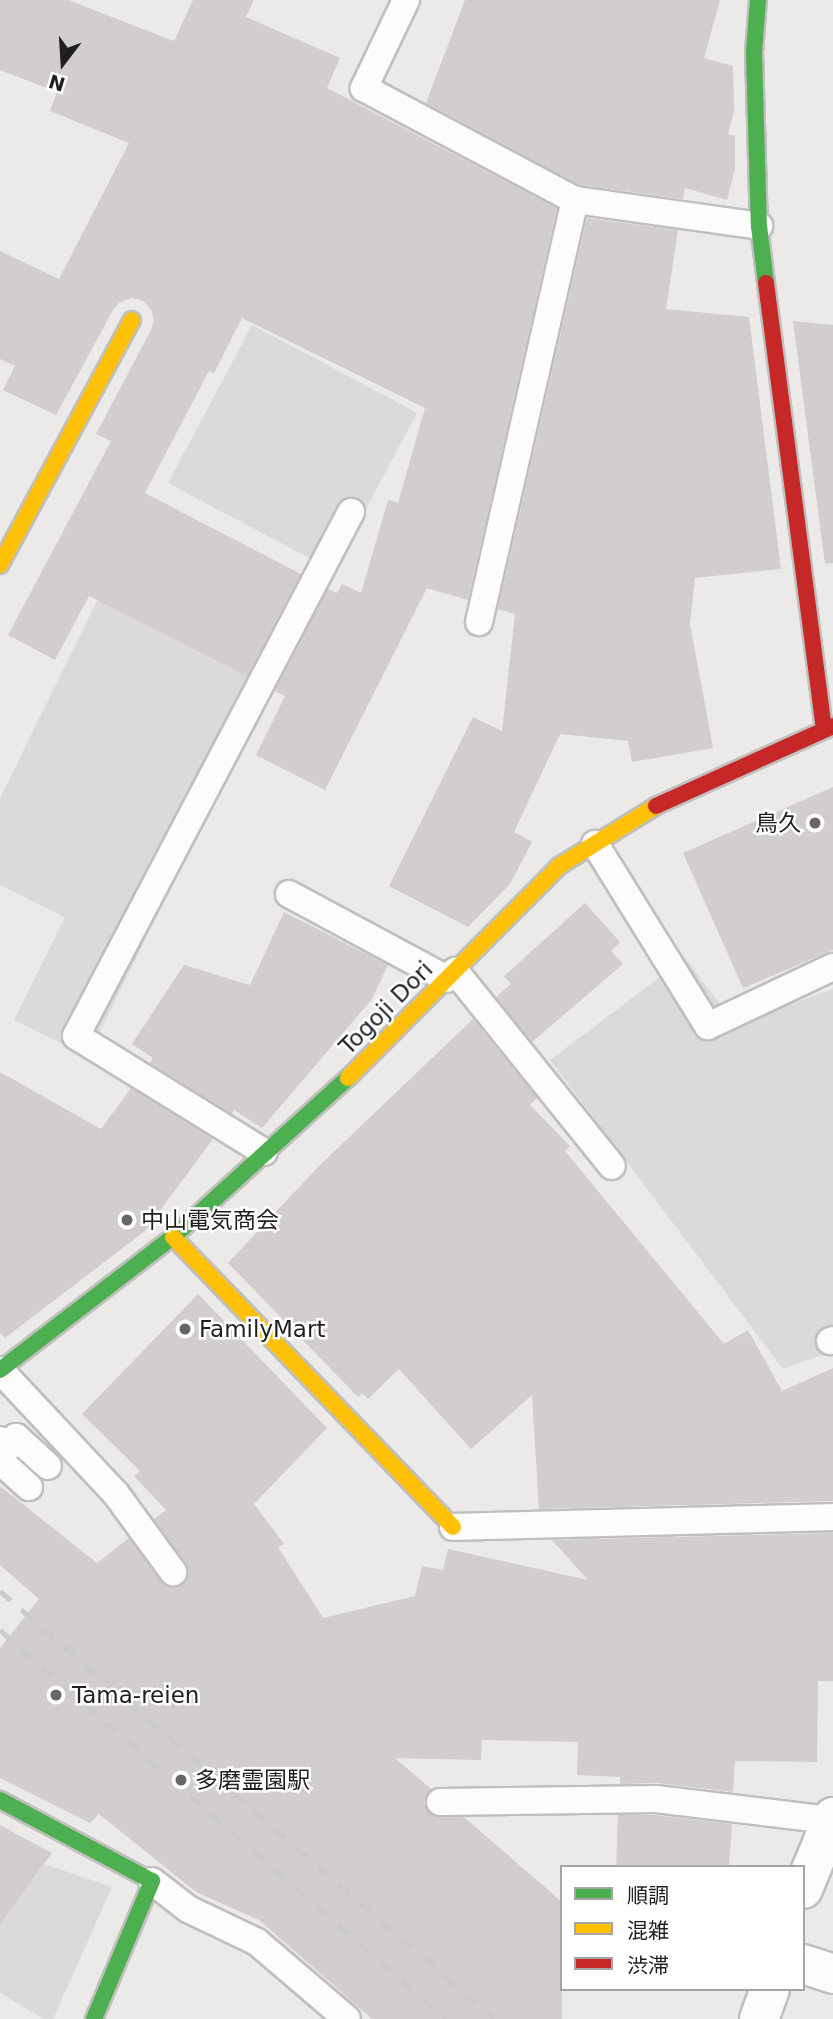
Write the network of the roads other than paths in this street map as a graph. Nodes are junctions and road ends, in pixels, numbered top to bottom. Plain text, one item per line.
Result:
1 (406, 0) edge
2 (758, 0) edge
3 (575, 200) junction
4 (758, 226) junction
5 (132, 320) dead end
6 (351, 512) dead end
7 (1, 562) edge
8 (480, 622) dead end
9 (829, 727) edge
10 (595, 844) junction
11 (289, 894) dead end
12 (833, 967) edge
13 (451, 975) junction
14 (264, 1152) junction
15 (612, 1166) dead end
16 (173, 1237) junction
17 (0, 1370) edge
18 (2, 1451) edge
19 (48, 1466) dead end
20 (29, 1487) dead end
21 (833, 1517) edge
22 (453, 1528) joint
23 (173, 1572) dead end
24 (0, 1800) edge
25 (440, 1802) dead end
26 (831, 1819) edge
27 (152, 1881) junction
28 (805, 1884) edge
29 (805, 1965) edge
30 (833, 1973) edge
31 (769, 1991) edge
32 (94, 2019) edge
33 (347, 2019) edge
34 (759, 2019) edge

1 - 3 lane
2 - 4 street
3 - 4 lane
3 - 8 lane
4 - 9 street
5 - 7 street
6 - 14 lane
9 - 10 street, Togoji Dori
10 - 12 lane
10 - 13 street, Togoji Dori
11 - 13 lane
13 - 14 street, Togoji Dori
13 - 15 lane
14 - 16 street, Togoji Dori
16 - 17 street, Togoji Dori
16 - 22 street
17 - 23 lane
18 - 19 lane
18 - 20 lane
21 - 22 lane
24 - 27 street
25 - 26 lane
26 - 28 street
27 - 32 street
27 - 33 lane
29 - 30 street
31 - 34 street

